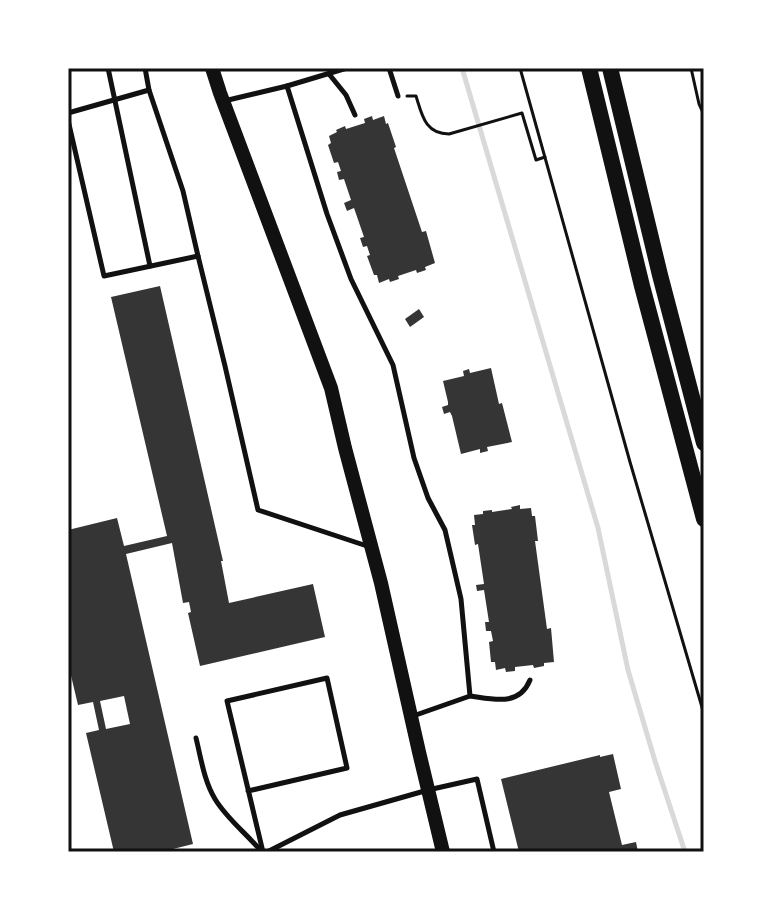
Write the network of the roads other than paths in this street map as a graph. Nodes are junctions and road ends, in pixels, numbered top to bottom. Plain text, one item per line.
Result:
1 (108, 68) edge
2 (145, 68) edge
3 (212, 68) edge
4 (347, 68) edge
5 (389, 68) edge
6 (589, 68) edge
7 (610, 68) edge
8 (329, 74) junction
9 (287, 86) junction
10 (149, 90) junction
11 (398, 96) road end
12 (115, 101) junction
13 (223, 101) junction
14 (68, 113) edge
15 (355, 115) dead end
16 (68, 120) edge
17 (198, 256) junction
18 (150, 266) junction
19 (704, 443) edge
20 (704, 519) edge
21 (372, 548) junction
22 (530, 680) dead end
23 (470, 696) junction
24 (411, 717) junction
25 (196, 738) dead end
26 (428, 790) junction
27 (248, 791) junction
28 (264, 852) edge
29 (443, 852) edge
30 (494, 852) edge

1 - 12 lane
2 - 10 lane
3 - 13 main road
4 - 8 lane
5 - 11 lane
6 - 20 highway
7 - 19 highway
8 - 9 lane
8 - 15 lane
9 - 13 lane
9 - 23 lane
10 - 12 lane
10 - 17 lane
12 - 14 lane
12 - 18 lane
13 - 21 main road
16 - 18 lane
17 - 18 lane
17 - 21 lane
21 - 24 main road
22 - 23 lane
23 - 24 lane
24 - 26 main road
25 - 28 lane
26 - 28 lane
26 - 29 main road
26 - 30 lane
27 - 27 lane
27 - 28 lane

